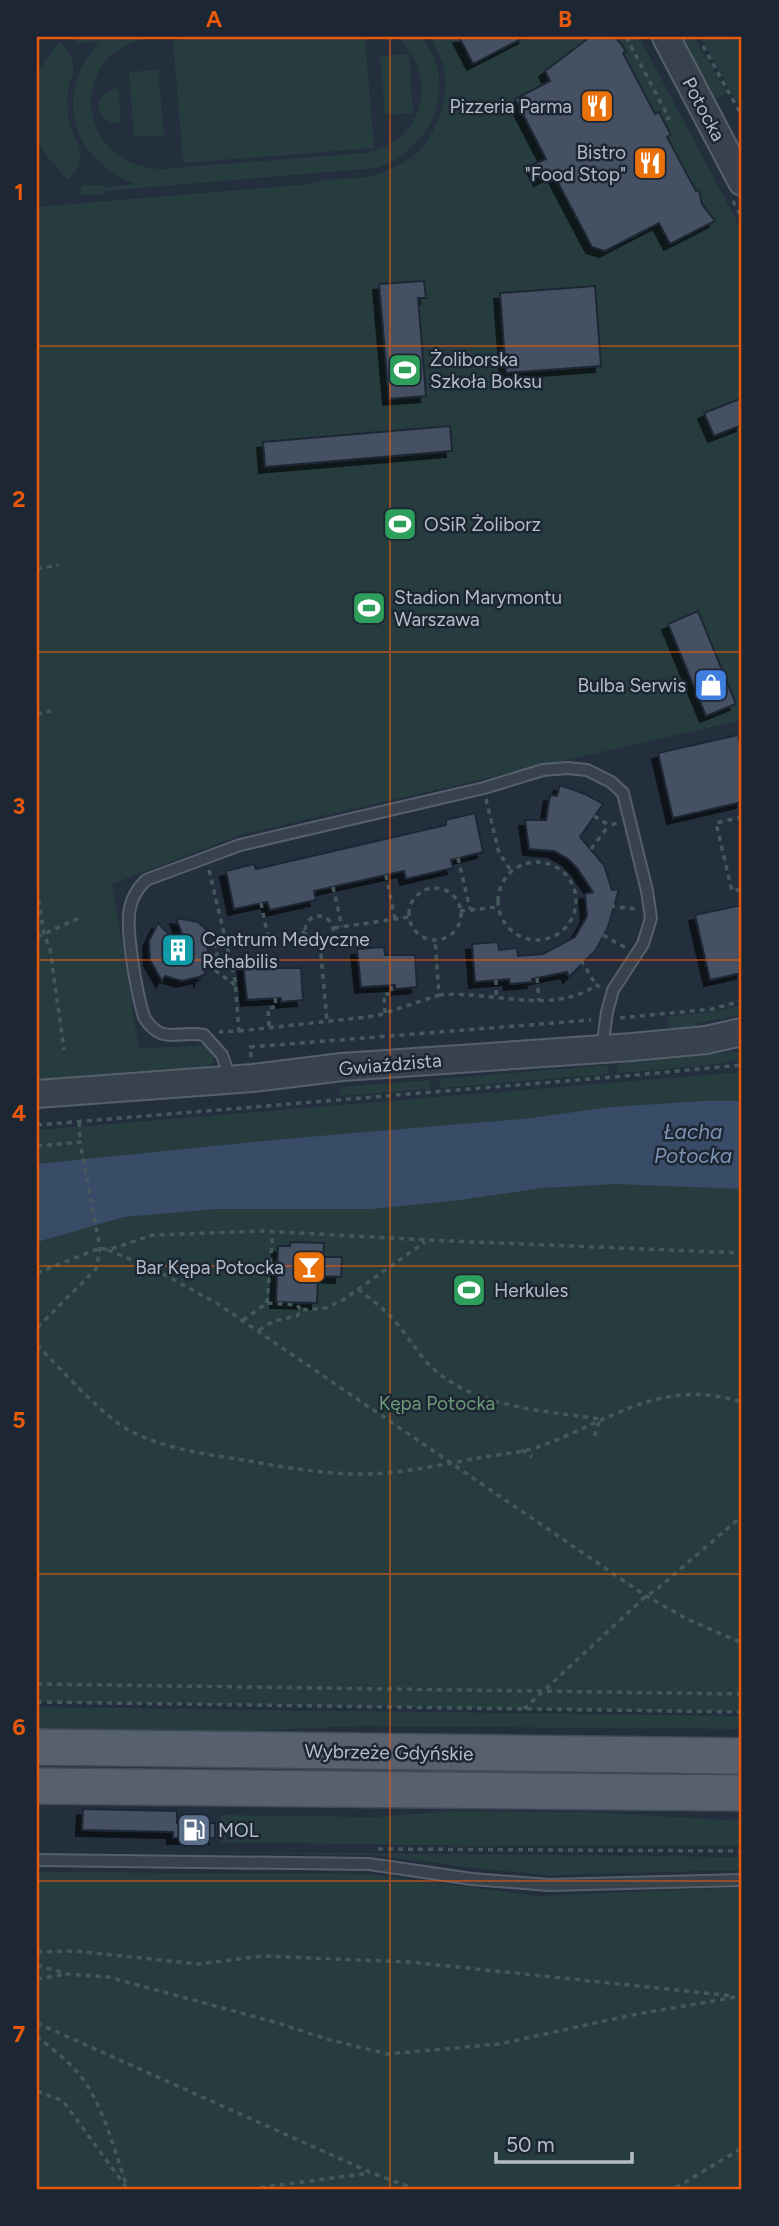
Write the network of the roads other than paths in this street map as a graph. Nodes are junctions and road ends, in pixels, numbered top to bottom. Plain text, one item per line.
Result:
1 (666, 37) edge
2 (742, 182) edge
3 (742, 1032) edge
4 (602, 1048) junction
5 (242, 1078) junction
6 (37, 1094) edge
7 (37, 1747) edge
8 (742, 1756) edge
9 (37, 1786) edge
10 (742, 1793) edge
11 (37, 1860) edge
12 (742, 1880) edge

1 - 2 street, Potocka
3 - 4 street, Gwiaździsta
4 - 5 street, Gwiaździsta
4 - 5 lane
5 - 6 street, Gwiaździsta
7 - 8 main road, Wybrzeże Gdyńskie
9 - 10 main road, Wybrzeże Gdyńskie
11 - 12 lane

